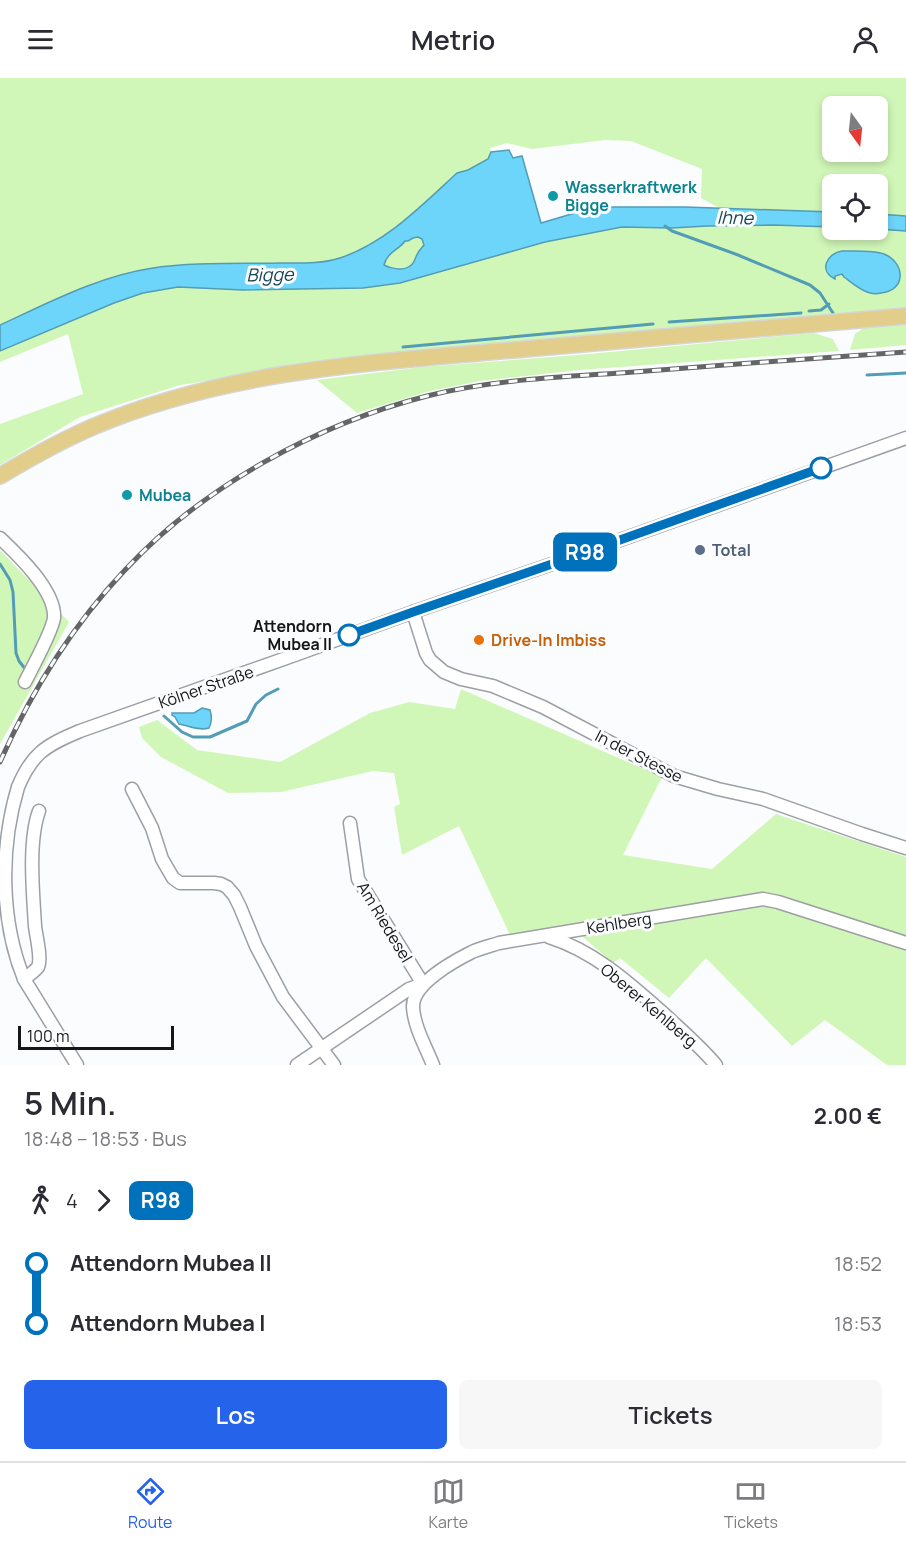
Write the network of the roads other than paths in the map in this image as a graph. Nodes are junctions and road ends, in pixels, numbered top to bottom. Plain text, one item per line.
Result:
1 (906, 315) edge
2 (906, 438) edge
3 (0, 476) edge
4 (0, 538) edge
5 (413, 612) junction
6 (25, 682) dead end
7 (132, 789) dead end
8 (39, 810) dead end
9 (350, 823) dead end
10 (906, 848) edge
11 (545, 936) junction
12 (906, 944) edge
13 (24, 980) junction
14 (423, 984) junction
15 (322, 1048) junction
16 (77, 1065) edge
17 (297, 1065) edge
18 (334, 1065) edge
19 (433, 1065) edge
20 (716, 1065) edge

1 - 3 main road
2 - 5 street, Kölner Straße
4 - 6 street
5 - 10 street, In der Stesse
5 - 13 street, Kölner Straße
7 - 15 street
8 - 13 street
9 - 14 street, Am Riedesel
11 - 12 street, Kehlberg
11 - 14 street, Kehlberg
11 - 20 street, Oberer Kehlberg
13 - 16 street, Kölner Straße
14 - 15 street, Kehlberg
14 - 19 street
15 - 17 street, Kehlberg
15 - 18 street

